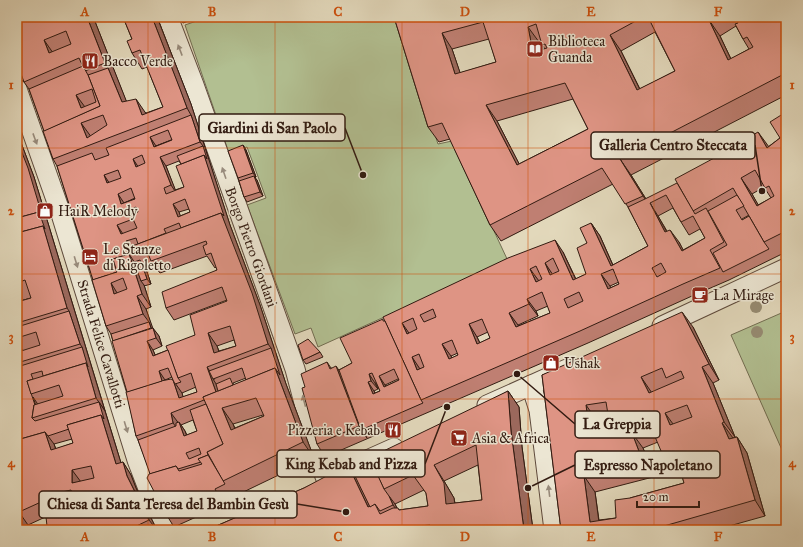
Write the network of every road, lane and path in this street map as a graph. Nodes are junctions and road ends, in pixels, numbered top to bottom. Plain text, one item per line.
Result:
1 (168, 17) edge
2 (17, 89) edge
3 (786, 268) edge
4 (646, 333) edge
5 (583, 362) edge
6 (531, 385) junction
7 (475, 411) edge
8 (411, 440) edge
9 (164, 530) edge
10 (554, 530) edge

8 -> 1 street, Borgo Pietro Giordani
2 -> 9 street, Strada Felice Cavallotti
3 - 4 street
5 - 6 street
6 - 7 street
10 -> 6 street

